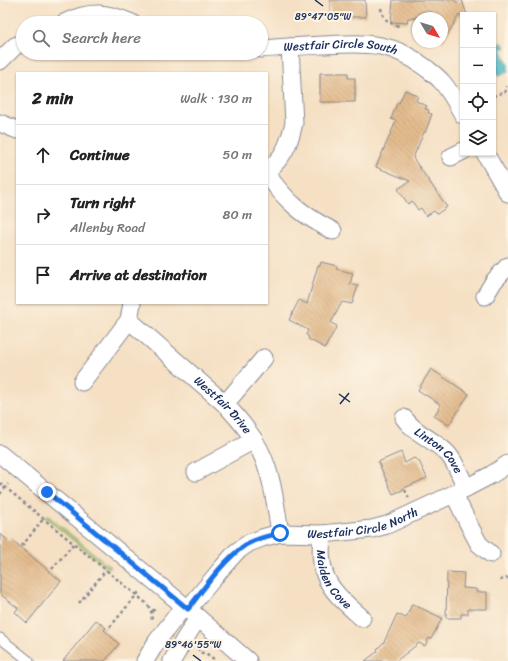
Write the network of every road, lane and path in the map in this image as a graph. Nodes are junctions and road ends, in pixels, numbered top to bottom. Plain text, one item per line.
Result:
1 (381, 8) dead end
2 (83, 16) edge
3 (114, 16) edge
4 (399, 26) dead end
5 (16, 46) edge
6 (290, 47) junction
7 (268, 49) edge
8 (0, 61) edge
9 (506, 86) dead end
10 (496, 95) edge
11 (460, 110) edge
12 (0, 123) edge
13 (16, 130) edge
14 (487, 156) edge
15 (268, 170) edge
16 (268, 175) edge
17 (508, 193) edge
18 (333, 231) dead end
19 (508, 266) edge
20 (485, 296) dead end
21 (132, 304) edge
22 (129, 320) junction
23 (264, 358) dead end
24 (82, 382) dead end
25 (225, 404) junction
26 (404, 418) dead end
27 (254, 440) junction
28 (0, 454) edge
29 (508, 464) edge
30 (196, 472) dead end
31 (0, 483) edge
32 (8, 484) dead end
33 (6, 487) junction
34 (460, 491) junction
35 (0, 494) edge
36 (44, 518) junction
37 (280, 533) junction
38 (322, 534) junction
39 (74, 543) junction
40 (22, 546) dead end
41 (491, 554) dead end
42 (52, 569) dead end
43 (106, 570) junction
44 (508, 578) edge
45 (500, 580) dead end
46 (139, 592) dead end
47 (137, 595) junction
48 (80, 604) dead end
49 (156, 610) dead end
50 (152, 611) junction
51 (190, 611) junction
52 (362, 618) dead end
53 (151, 622) dead end
54 (110, 627) dead end
55 (0, 638) edge
56 (198, 648) dead end
57 (28, 661) edge
58 (145, 661) edge
59 (172, 661) edge
60 (216, 661) edge
61 (248, 661) edge

1 - 4 path
2 - 3 street
5 - 8 street
6 - 7 street, Westfair Circle South
6 - 11 street, Westfair Circle South
6 - 15 street
9 - 10 path
12 - 13 street
14 - 17 street
16 - 18 street
19 - 20 street
21 - 22 street
22 - 24 street
22 - 25 street, Westfair Drive
23 - 25 street
25 - 27 street, Westfair Drive
26 - 34 street, Linton Cove
27 - 30 street
27 - 37 street, Westfair Drive
28 - 51 street
29 - 34 street, Westfair Circle North
31 - 33 path
32 - 33 path
33 - 35 path
33 - 36 path
34 - 38 street, Westfair Circle North
34 - 41 street, Linton Cove
36 - 39 path
36 - 40 path
37 - 38 street, Westfair Circle North
37 - 51 street, Westfair Circle North
38 - 52 street, Maiden Cove
39 - 42 path
39 - 43 path
43 - 47 path
43 - 48 path
44 - 45 path
46 - 47 path
47 - 50 path
47 - 54 path
49 - 50 path
50 - 53 path
51 - 58 street
51 - 59 street
51 - 61 street
55 - 57 lane
56 - 60 path

